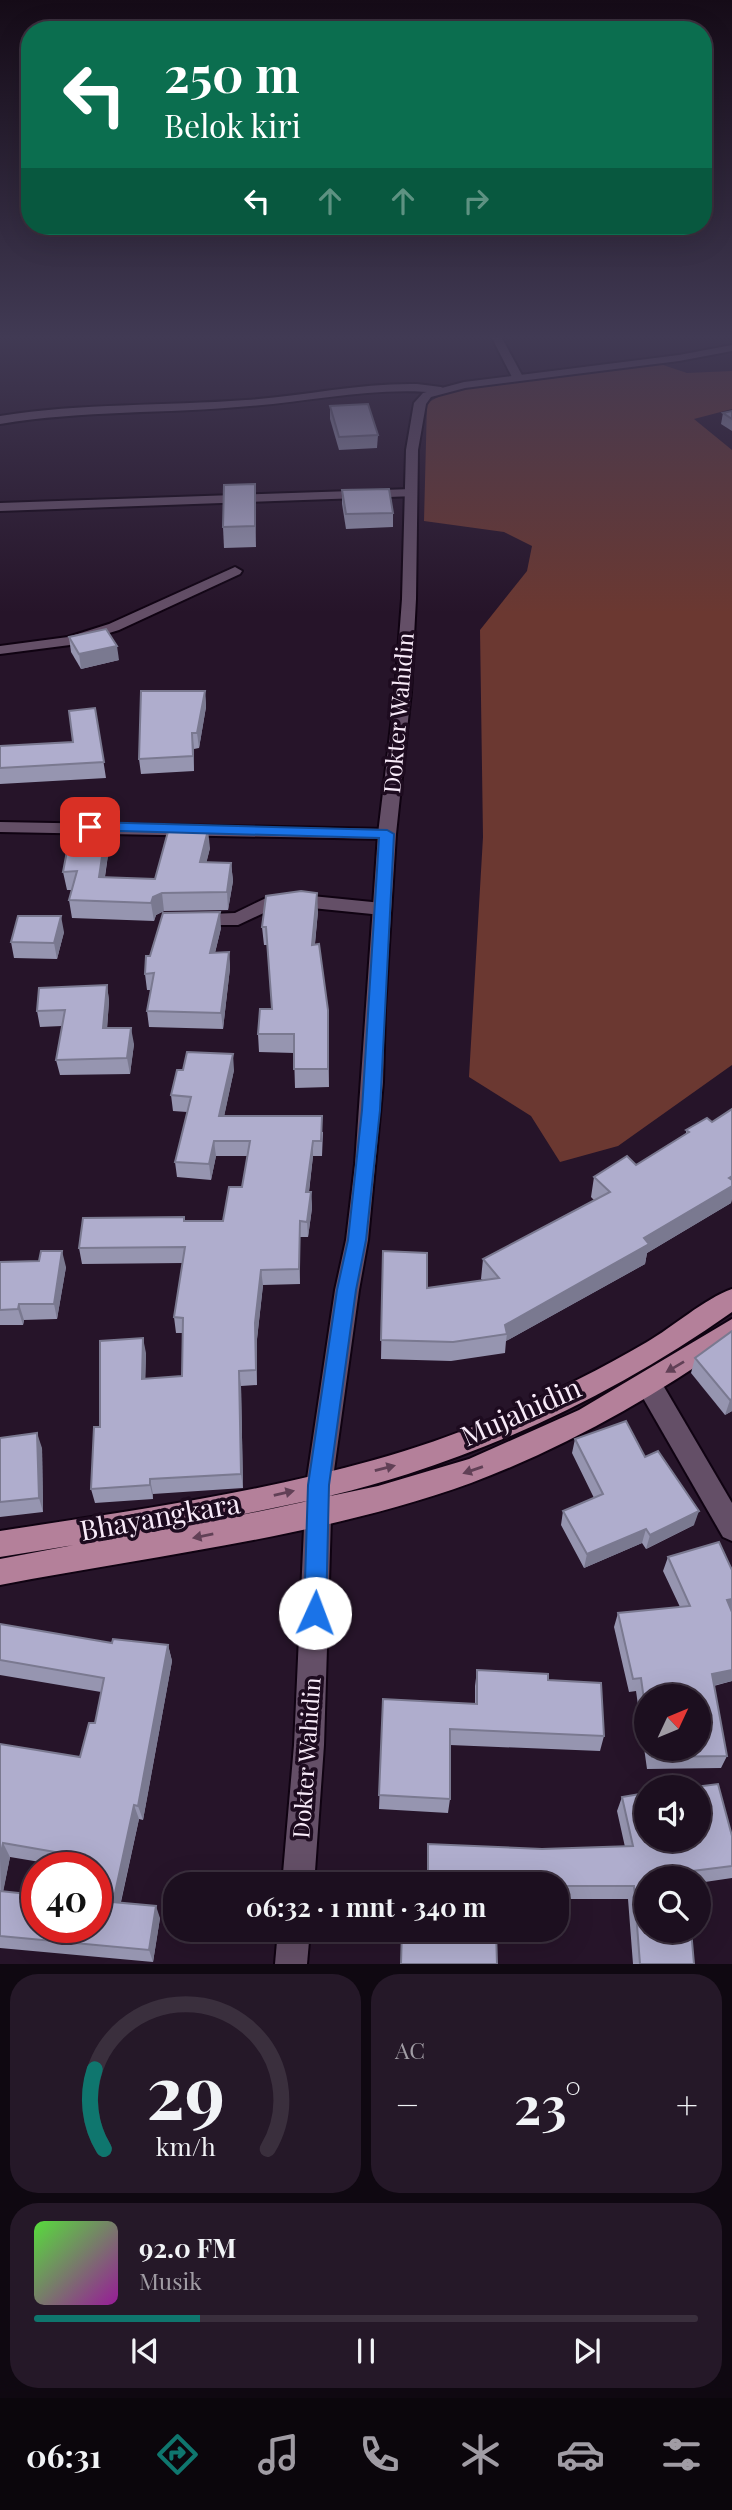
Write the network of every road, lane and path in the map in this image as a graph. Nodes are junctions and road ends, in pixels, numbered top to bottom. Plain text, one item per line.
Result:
1 (415, 430) edge
2 (412, 493) junction
3 (0, 507) edge
4 (235, 571) dead end
5 (0, 650) edge
6 (0, 827) edge
7 (387, 834) junction
8 (382, 909) junction
9 (175, 919) edge
10 (732, 1299) edge
11 (732, 1329) edge
12 (648, 1383) junction
13 (318, 1499) junction
14 (732, 1528) edge
15 (0, 1544) edge
16 (0, 1572) edge
17 (299, 1872) edge
18 (293, 1942) edge
19 (291, 1964) edge

1 - 2 street, Dokter Wahidin
2 - 3 street
2 - 7 street, Dokter Wahidin
4 - 5 street
6 - 7 street
7 - 8 street, Dokter Wahidin
8 - 9 street
8 - 13 street, Dokter Wahidin
13 -> 10 main road, Mujahidin
11 -> 12 main road, Mujahidin
12 -> 13 main road, Mujahidin
12 - 14 street
15 -> 13 main road, Bhayangkara
13 -> 16 main road, Bhayangkara
13 - 17 street, Dokter Wahidin
18 - 19 street

